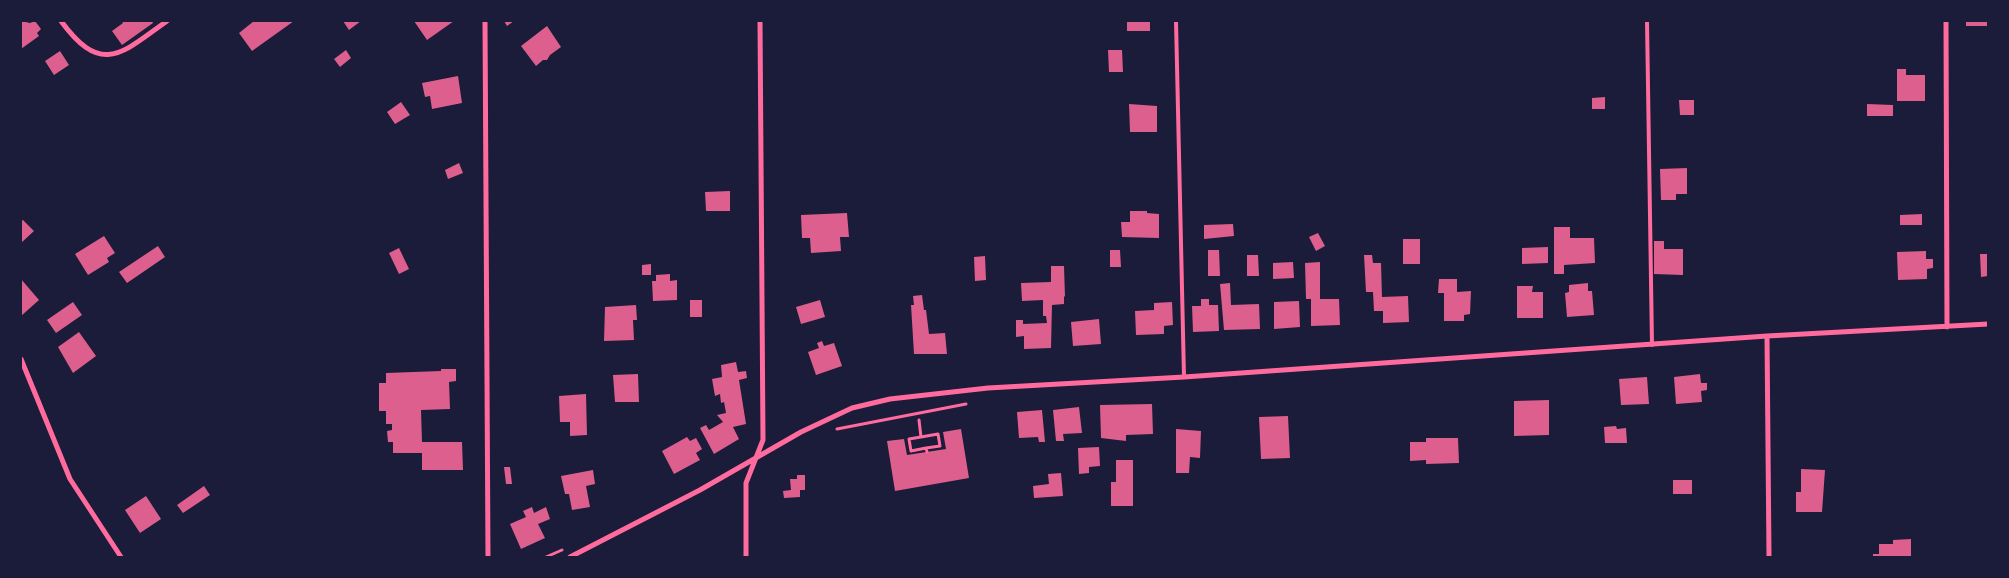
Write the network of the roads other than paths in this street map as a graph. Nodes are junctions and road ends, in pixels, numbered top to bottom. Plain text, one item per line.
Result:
1 (61, 21) edge
2 (167, 21) edge
3 (485, 21) edge
4 (760, 21) edge
5 (1176, 21) edge
6 (1647, 21) edge
7 (1946, 21) edge
8 (1988, 324) edge
9 (1948, 327) junction
10 (1767, 336) junction
11 (1652, 344) junction
12 (21, 359) edge
13 (1184, 377) junction
14 (755, 459) junction
15 (121, 557) edge
16 (488, 557) edge
17 (570, 557) edge
18 (746, 557) edge
19 (1769, 557) edge

1 - 2 street
3 - 16 street
4 - 14 street
5 - 13 lane
6 - 11 lane
7 - 9 street
8 - 9 street
9 - 10 street
10 - 11 street
10 - 19 street
11 - 13 street
12 - 15 street
13 - 14 street
14 - 17 street
14 - 18 street

